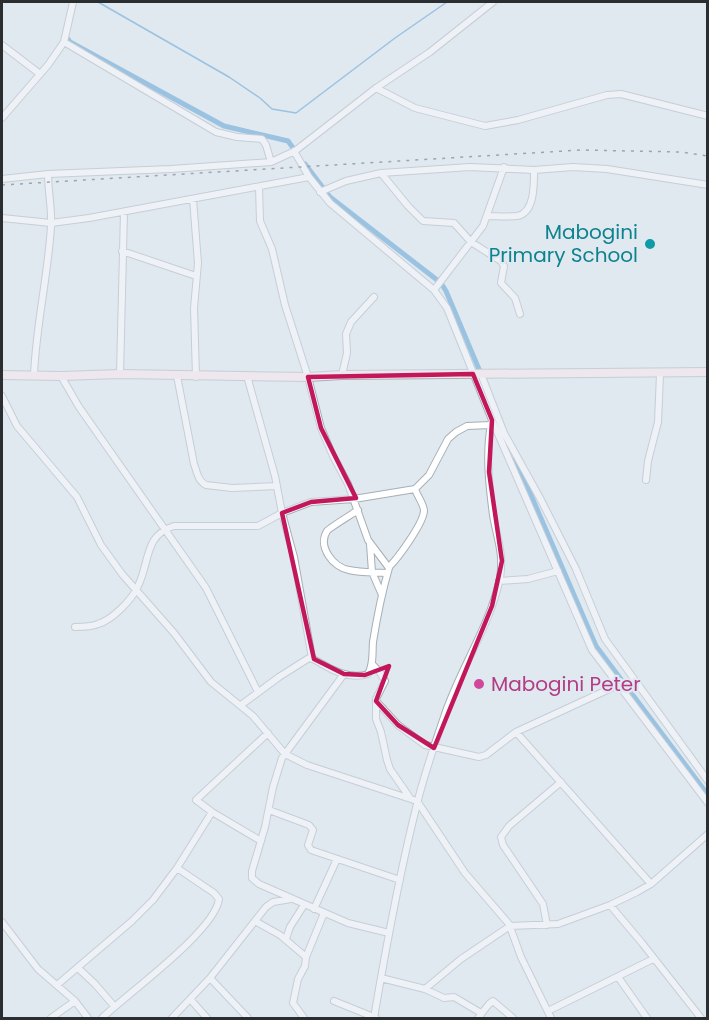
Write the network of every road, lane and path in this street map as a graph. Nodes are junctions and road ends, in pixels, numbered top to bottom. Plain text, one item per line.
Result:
1 (73, 2) edge
2 (493, 2) edge
3 (64, 42) junction
4 (2, 45) edge
5 (40, 74) junction
6 (376, 88) junction
7 (708, 116) edge
8 (2, 118) edge
9 (294, 151) junction
10 (271, 162) junction
11 (504, 167) junction
12 (534, 170) junction
13 (381, 173) junction
14 (48, 174) junction
15 (309, 177) junction
16 (2, 179) edge
17 (708, 185) edge
18 (259, 187) junction
19 (323, 191) junction
20 (193, 200) junction
21 (124, 212) junction
22 (487, 216) junction
23 (2, 218) edge
24 (51, 223) junction
25 (471, 242) junction
26 (122, 251) junction
27 (196, 276) junction
28 (434, 290) junction
29 (374, 297) dead end
30 (520, 314) dead end
31 (708, 372) edge
32 (120, 374) junction
33 (477, 374) junction
34 (660, 374) junction
35 (2, 375) edge
36 (34, 375) junction
37 (342, 375) junction
38 (61, 376) junction
39 (177, 376) junction
40 (196, 376) junction
41 (247, 376) junction
42 (308, 377) junction
43 (2, 396) edge
44 (491, 422) junction
45 (646, 480) dead end
46 (277, 486) junction
47 (415, 489) junction
48 (354, 499) junction
49 (358, 510) junction
50 (282, 513) junction
51 (164, 529) junction
52 (370, 543) junction
53 (388, 570) junction
54 (558, 571) junction
55 (372, 572) junction
56 (499, 581) junction
57 (137, 589) junction
58 (382, 595) junction
59 (75, 627) dead end
60 (312, 658) junction
61 (372, 664) junction
62 (344, 674) junction
63 (618, 685) junction
64 (258, 692) junction
65 (376, 701) junction
66 (241, 705) junction
67 (516, 732) junction
68 (268, 734) junction
69 (434, 748) junction
70 (285, 754) junction
71 (708, 781) edge
72 (561, 782) junction
73 (410, 799) junction
74 (417, 801) junction
75 (708, 803) edge
76 (270, 810) junction
77 (212, 812) junction
78 (708, 834) edge
79 (261, 841) junction
80 (337, 859) junction
81 (177, 868) junction
82 (400, 880) junction
83 (651, 884) junction
84 (291, 899) junction
85 (304, 905) junction
86 (610, 906) junction
87 (314, 909) junction
88 (324, 913) junction
89 (255, 921) junction
90 (2, 922) edge
91 (547, 925) junction
92 (510, 926) junction
93 (389, 933) junction
94 (286, 939) junction
95 (306, 957) junction
96 (653, 959) junction
97 (78, 968) junction
98 (618, 977) junction
99 (210, 978) junction
100 (381, 978) junction
101 (57, 985) junction
102 (425, 989) junction
103 (190, 999) junction
104 (75, 1001) junction
105 (334, 1001) dead end
106 (114, 1006) junction
107 (548, 1011) junction
108 (479, 1016) edge
109 (51, 1018) edge
110 (88, 1018) edge
111 (102, 1018) edge
112 (172, 1018) edge
113 (207, 1018) edge
114 (248, 1018) edge
115 (304, 1018) edge
116 (375, 1018) edge
117 (513, 1018) edge
118 (551, 1018) edge
119 (648, 1018) edge
120 (701, 1018) edge

1 - 3 street
2 - 6 street
3 - 5 street
3 - 10 street
4 - 5 street
5 - 8 street
6 - 7 street
6 - 9 street
9 - 10 street
9 - 15 street
10 - 14 street
11 - 12 street
11 - 13 street
11 - 22 street
12 - 17 street
12 - 22 street
13 - 19 street
13 - 25 street
14 - 16 street
14 - 24 street
15 - 18 street
15 - 19 street
18 - 20 street
18 - 42 street
19 - 28 street
20 - 21 street
20 - 27 street
21 - 24 street
21 - 26 street
22 - 25 street
23 - 24 street
24 - 36 street
25 - 28 street
25 - 30 street
26 - 27 street
26 - 32 street
27 - 40 street
28 - 33 street
29 - 37 street
31 - 34 street
32 - 38 street
32 - 39 street
33 - 34 street
33 - 37 street
33 - 44 street
33 - 71 street
34 - 45 street
35 - 36 street
36 - 38 street
37 - 42 street
38 - 51 street
39 - 40 street
39 - 46 street
40 - 41 street
41 - 42 street
41 - 46 street
42 - 48 street
43 - 57 street
44 - 47 street
44 - 54 street
44 - 56 street
46 - 50 street
47 - 48 street
47 - 53 street
48 - 49 street
48 - 50 street
49 - 52 street
49 - 55 street
50 - 51 street
50 - 60 street
51 - 57 street
51 - 64 street
52 - 53 street
52 - 55 street
53 - 55 street
53 - 58 street
54 - 56 street
54 - 63 street
55 - 58 street
56 - 69 street
57 - 59 street
57 - 66 street
58 - 61 street
60 - 62 street
60 - 64 street
61 - 62 street
61 - 65 street
62 - 70 street
63 - 67 street
63 - 75 street
64 - 66 street
65 - 69 street
65 - 73 street
66 - 68 street
67 - 69 street
67 - 72 street
68 - 70 street
68 - 77 street
69 - 74 street
70 - 73 street
70 - 76 street
72 - 83 street
72 - 91 street
73 - 74 street
74 - 82 street
74 - 92 street
76 - 79 street
76 - 80 street
77 - 79 street
77 - 81 street
78 - 83 street
79 - 84 street
80 - 82 street
80 - 87 street
81 - 97 street
81 - 106 street
82 - 93 street
83 - 86 street
84 - 85 street
84 - 89 street
85 - 87 street
85 - 94 street
86 - 91 street
86 - 96 street
87 - 88 street
88 - 93 street
88 - 95 street
89 - 94 street
89 - 99 street
90 - 101 street
91 - 92 street
92 - 102 street
92 - 107 street
93 - 100 street
94 - 95 street
95 - 115 street
96 - 98 street
96 - 120 street
97 - 101 street
97 - 106 street
98 - 107 street
98 - 119 street
99 - 103 street
99 - 114 street
100 - 102 street
100 - 116 street
101 - 104 street
102 - 108 street
103 - 112 street
103 - 113 street
104 - 109 street
104 - 110 street
105 - 116 street
106 - 111 street
107 - 118 street
108 - 117 street

